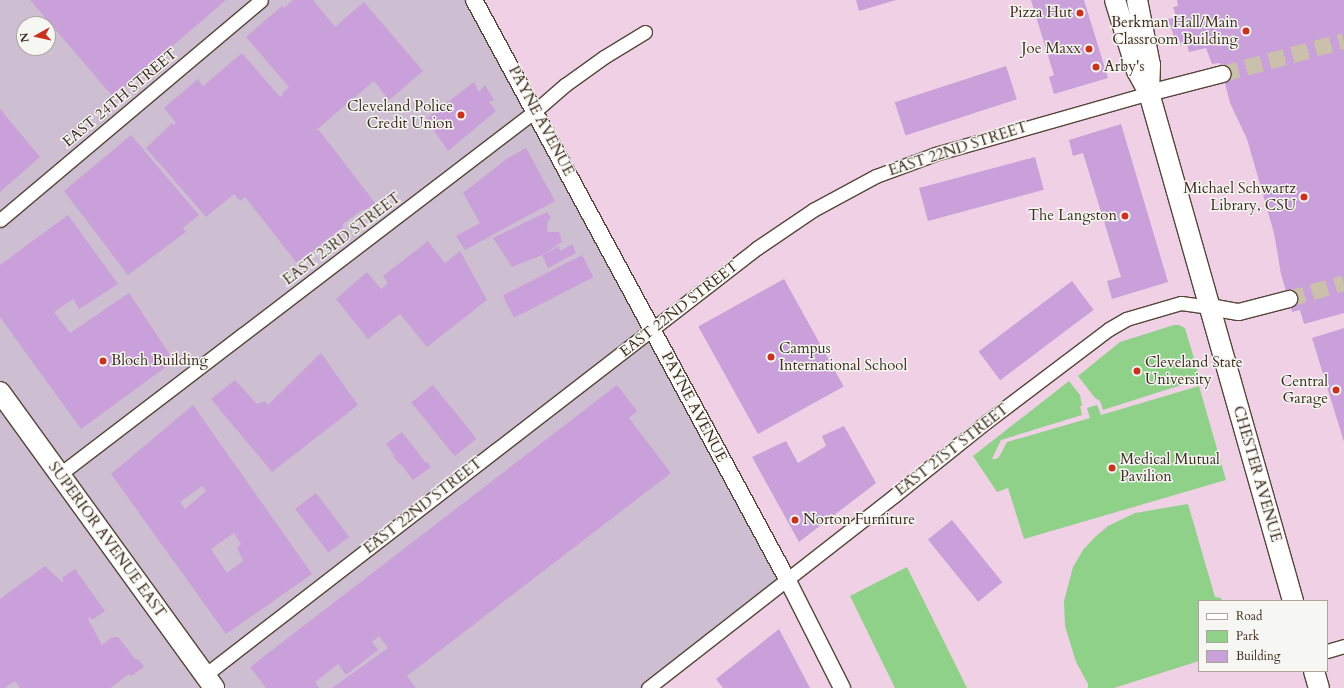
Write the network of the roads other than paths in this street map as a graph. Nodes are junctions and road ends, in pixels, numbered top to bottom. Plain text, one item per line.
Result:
1 (260, 0) edge
2 (474, 0) edge
3 (1115, 0) edge
4 (1137, 0) edge
5 (645, 32) dead end
6 (1223, 74) tunnel mouth
7 (1149, 92) junction
8 (535, 111) junction
9 (0, 220) edge
10 (1289, 298) tunnel mouth
11 (1210, 307) junction
12 (653, 329) junction
13 (0, 392) edge
14 (60, 474) junction
15 (787, 579) junction
16 (1293, 600) edge
17 (1344, 646) edge
18 (1328, 651) edge
19 (1314, 672) edge
20 (209, 681) edge
21 (648, 688) edge
22 (842, 688) edge
23 (1318, 688) edge

1 - 9 street, EAST 24TH STREET
2 - 8 street, PAYNE AVENUE
3 - 7 main road, CHESTER AVENUE
4 - 7 main road, CHESTER AVENUE
5 - 8 street, EAST 23RD STREET
6 - 7 street, EAST 22ND STREET
7 - 11 main road, CHESTER AVENUE
7 - 12 street, EAST 22ND STREET
8 - 12 street, PAYNE AVENUE
8 - 14 street, EAST 23RD STREET
10 - 11 street, EAST 21ST STREET
11 - 15 street, EAST 21ST STREET
11 - 16 main road, CHESTER AVENUE
12 - 15 street, PAYNE AVENUE
12 - 20 street, EAST 22ND STREET
13 - 14 main road, SUPERIOR AVENUE EAST
14 - 20 main road, SUPERIOR AVENUE EAST
15 - 21 street, EAST 21ST STREET
15 - 22 street, PAYNE AVENUE
17 - 18 street
19 - 23 main road

